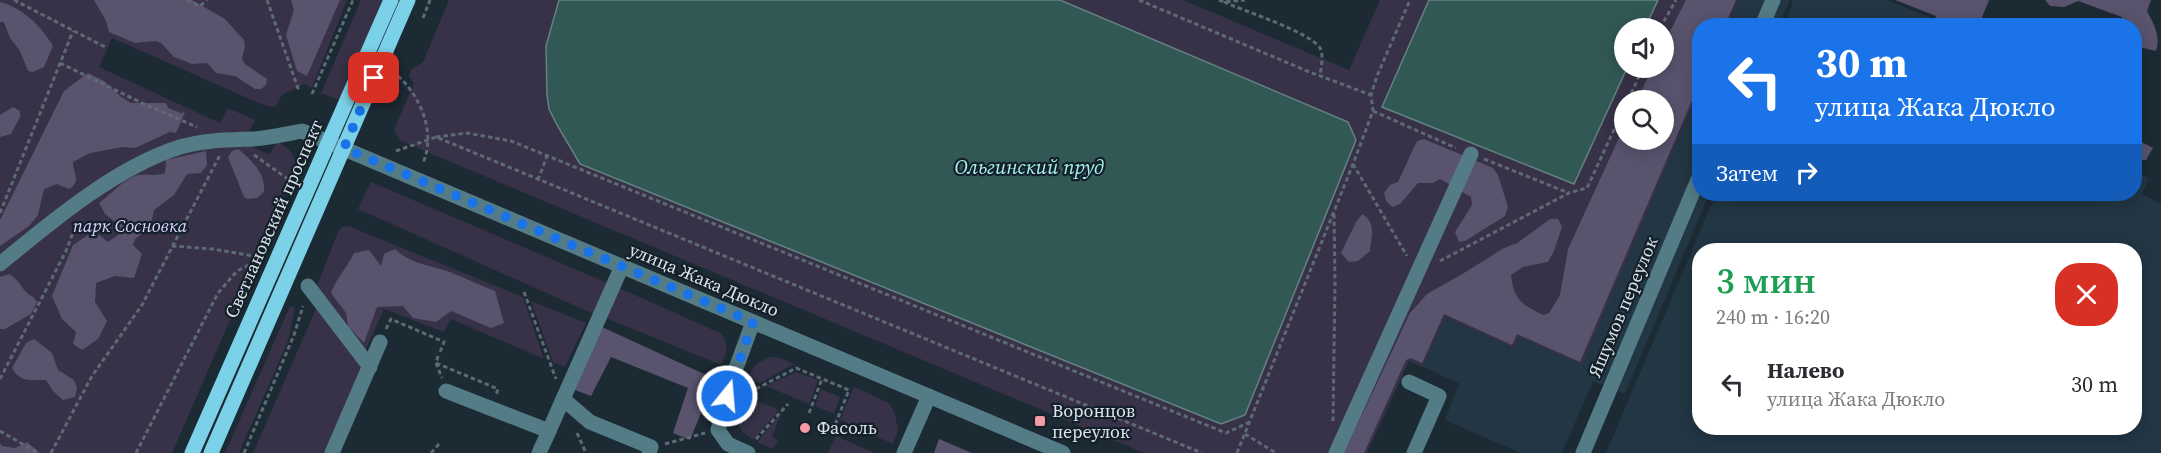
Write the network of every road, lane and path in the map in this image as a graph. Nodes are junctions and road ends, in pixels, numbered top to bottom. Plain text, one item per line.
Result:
1 (14, 0) edge
2 (187, 0) edge
3 (207, 0) edge
4 (267, 0) edge
5 (353, 0) edge
6 (391, 0) edge
7 (408, 0) edge
8 (430, 0) edge
9 (1139, 0) edge
10 (1218, 0) edge
11 (1245, 0) edge
12 (1410, 0) edge
13 (1676, 0) edge
14 (1773, 0) edge
15 (1224, 2) junction
16 (423, 18) dead end
17 (1666, 18) edge
18 (1765, 18) edge
19 (73, 31) junction
20 (107, 48) dead end
21 (60, 63) junction
22 (398, 76) dead end
23 (1320, 76) junction
24 (299, 91) dead end
25 (312, 94) dead end
26 (1371, 95) junction
27 (203, 129) dead end
28 (1614, 130) edge
29 (436, 137) junction
30 (429, 139) junction
31 (227, 140) junction
32 (337, 145) junction
33 (396, 152) dead end
34 (1472, 154) dead end
35 (547, 156) junction
36 (423, 163) dead end
37 (1353, 164) junction
38 (538, 180) junction
39 (299, 187) dead end
40 (1692, 194) edge
41 (87, 197) junction
42 (1334, 210) junction
43 (0, 213) edge
44 (172, 246) junction
45 (0, 264) edge
46 (622, 266) junction
47 (1418, 273) junction
48 (524, 292) dead end
49 (306, 294) joint
50 (753, 322) junction
51 (381, 342) joint
52 (370, 367) junction
53 (0, 379) edge
54 (822, 379) junction
55 (1409, 382) dead end
56 (498, 389) dead end
57 (756, 389) dead end
58 (446, 391) dead end
59 (929, 396) junction
60 (563, 399) junction
61 (788, 404) dead end
62 (809, 413) dead end
63 (1250, 422) junction
64 (835, 425) dead end
65 (718, 430) junction
66 (1333, 430) dead end
67 (0, 431) edge
68 (549, 431) junction
69 (577, 432) dead end
70 (1245, 434) junction
71 (439, 444) dead end
72 (650, 450) edge
73 (746, 452) edge
74 (38, 453) edge
75 (51, 453) edge
76 (136, 453) edge
77 (192, 453) edge
78 (211, 453) edge
79 (244, 453) edge
80 (332, 453) edge
81 (431, 453) edge
82 (539, 453) edge
83 (586, 453) edge
84 (904, 453) edge
85 (1063, 453) edge
86 (1202, 453) edge
87 (1237, 453) edge
88 (1276, 453) edge
89 (1336, 453) edge
90 (1414, 453) edge
91 (1583, 453) edge

1 - 19 path
2 - 3 path
4 - 24 path
5 - 25 path
6 - 32 main road, Светлановский проспект
7 - 32 main road, Светлановский проспект
8 - 16 path
9 - 23 path
10 - 15 path
11 - 15 path
12 - 26 path
13 - 17 path
14 - 18 street
15 - 23 path
19 - 20 path
19 - 21 path
21 - 27 path
21 - 43 path
22 - 30 path
23 - 26 path
26 - 37 path
28 - 47 path
29 - 30 path
29 - 35 path
29 - 38 path
30 - 33 path
30 - 36 path
31 - 32 street, улица Жака Дюкло
31 - 39 path
31 - 41 street, улица Жака Дюкло
31 - 44 path
32 - 46 street, улица Жака Дюкло
32 - 77 main road, Светлановский проспект
32 - 78 main road, Светлановский проспект
34 - 47 street
35 - 38 path
35 - 63 path
37 - 42 path
37 - 47 path
38 - 86 path
40 - 91 street, Яшумов переулок
41 - 45 street, улица Жака Дюкло
41 - 53 path
42 - 63 path
42 - 66 path
44 - 75 path
44 - 76 path
46 - 50 street, улица Жака Дюкло
46 - 60 street
47 - 89 street
48 - 60 path
49 - 52 street
49 - 79 path
50 - 59 street, улица Жака Дюкло
50 - 65 street
51 - 52 street
51 - 56 path
52 - 80 street
54 - 57 path
54 - 62 path
54 - 64 path
55 - 90 street
58 - 68 street
59 - 84 street
59 - 85 street, улица Жака Дюкло
60 - 68 street
60 - 72 street
61 - 73 path
63 - 70 path
65 - 72 path
65 - 73 street
67 - 74 path
68 - 82 street
69 - 83 path
70 - 87 path
70 - 88 path
71 - 81 path

